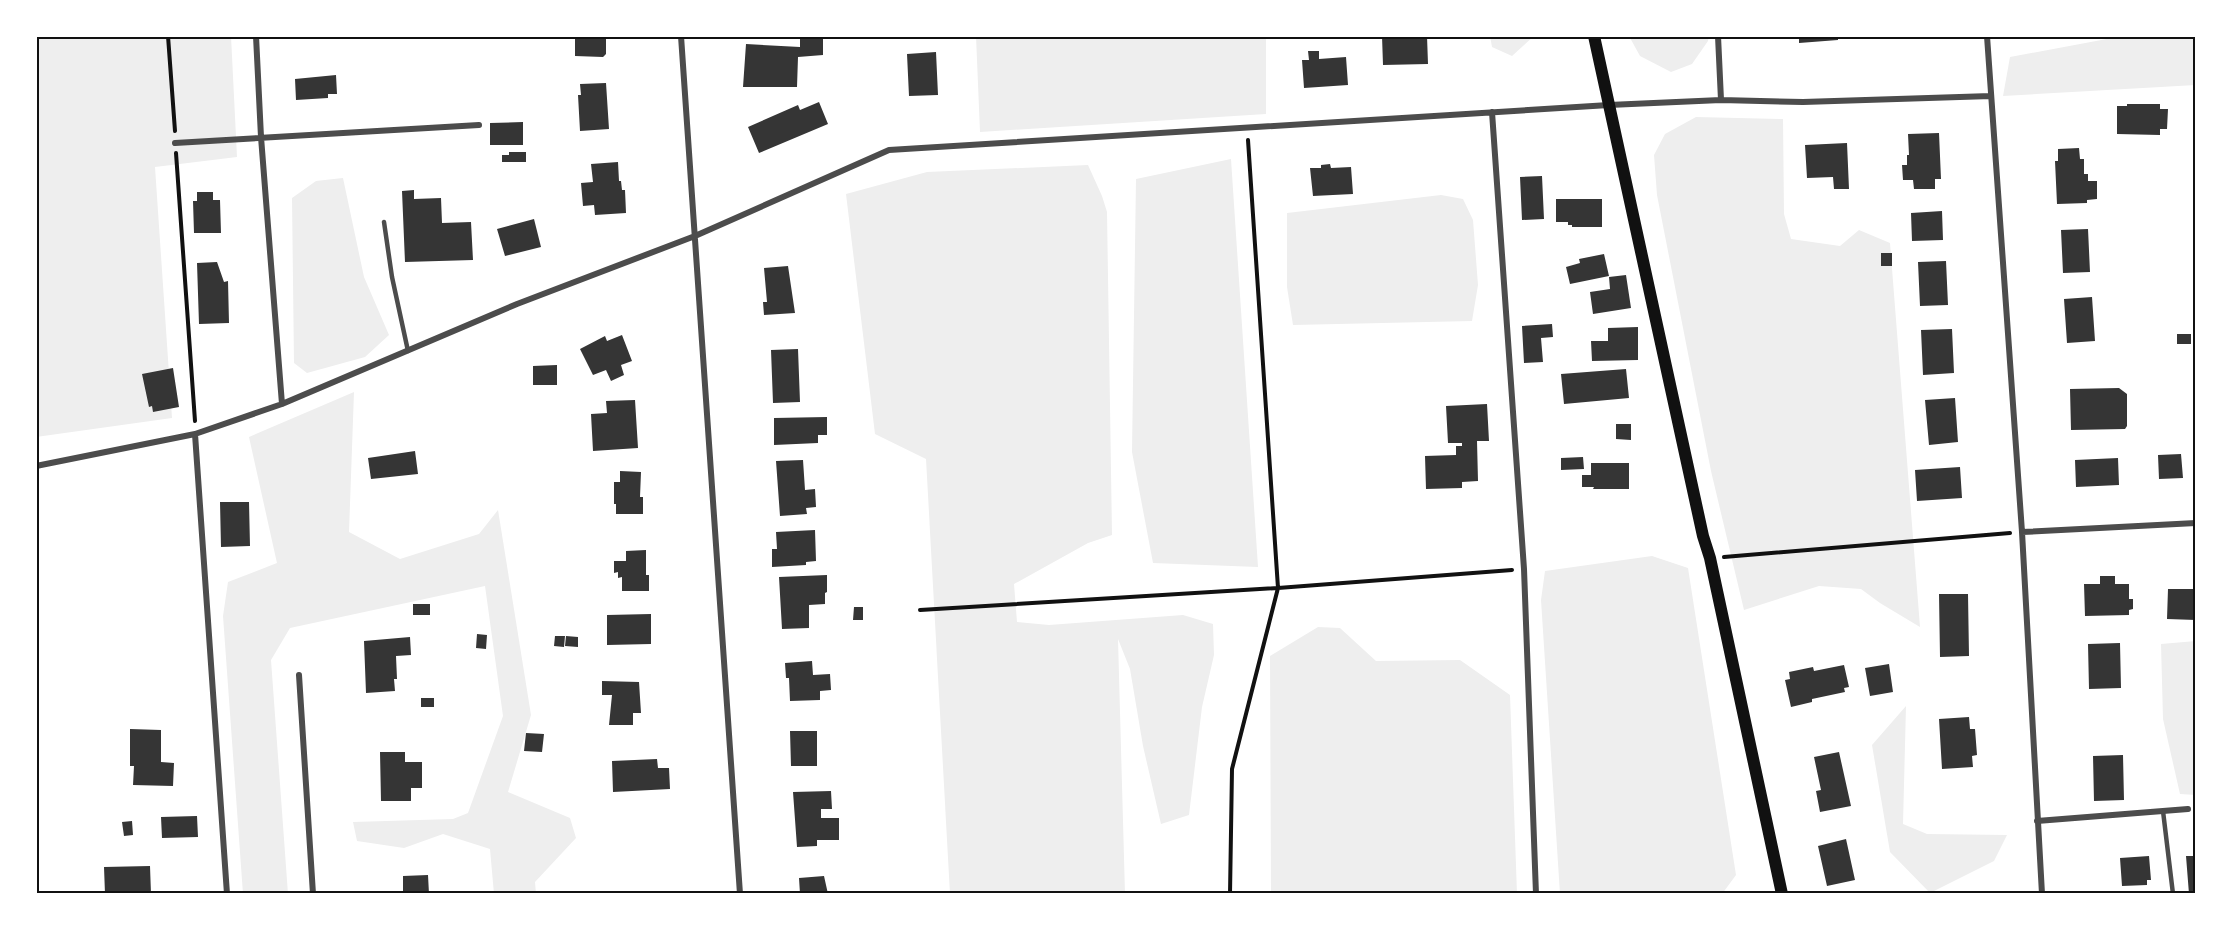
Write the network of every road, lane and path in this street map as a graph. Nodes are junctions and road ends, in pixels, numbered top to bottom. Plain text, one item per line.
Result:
1 (168, 36) edge
2 (256, 36) edge
3 (681, 36) edge
4 (1594, 36) edge
5 (1718, 36) edge
6 (1987, 36) edge
7 (1991, 96) junction
8 (1721, 100) junction
9 (1609, 105) junction
10 (1492, 112) junction
11 (479, 125) dead end
12 (1247, 127) junction
13 (261, 137) junction
14 (176, 143) junction
15 (384, 222) dead end
16 (695, 236) junction
17 (408, 351) junction
18 (282, 404) junction
19 (195, 434) junction
20 (36, 465) edge
21 (2196, 523) edge
22 (2022, 532) junction
23 (1710, 558) junction
24 (1524, 569) junction
25 (1278, 588) junction
26 (920, 610) dead end
27 (299, 675) dead end
28 (2188, 809) dead end
29 (2163, 811) junction
30 (2037, 821) junction
31 (227, 894) edge
32 (313, 894) edge
33 (740, 894) edge
34 (1230, 894) edge
35 (1536, 894) edge
36 (1782, 894) edge
37 (2042, 894) edge
38 (2173, 894) edge

1 - 14 path
2 - 13 street
3 - 16 street
4 - 9 main road
5 - 8 street
6 - 7 street
7 - 8 street
7 - 22 street
8 - 9 street
9 - 10 street
9 - 23 main road
10 - 12 street
10 - 24 street
11 - 13 street
12 - 16 street
12 - 25 path
13 - 14 street
13 - 18 street
14 - 19 path
15 - 17 lane
16 - 17 street
16 - 33 street
17 - 18 street
18 - 19 street
19 - 20 street
19 - 31 street
21 - 22 street
22 - 23 path
22 - 30 street
23 - 36 main road
24 - 25 path
24 - 35 street
25 - 26 path
25 - 34 path
27 - 32 street
28 - 29 street
29 - 30 street
29 - 38 lane
30 - 37 street

